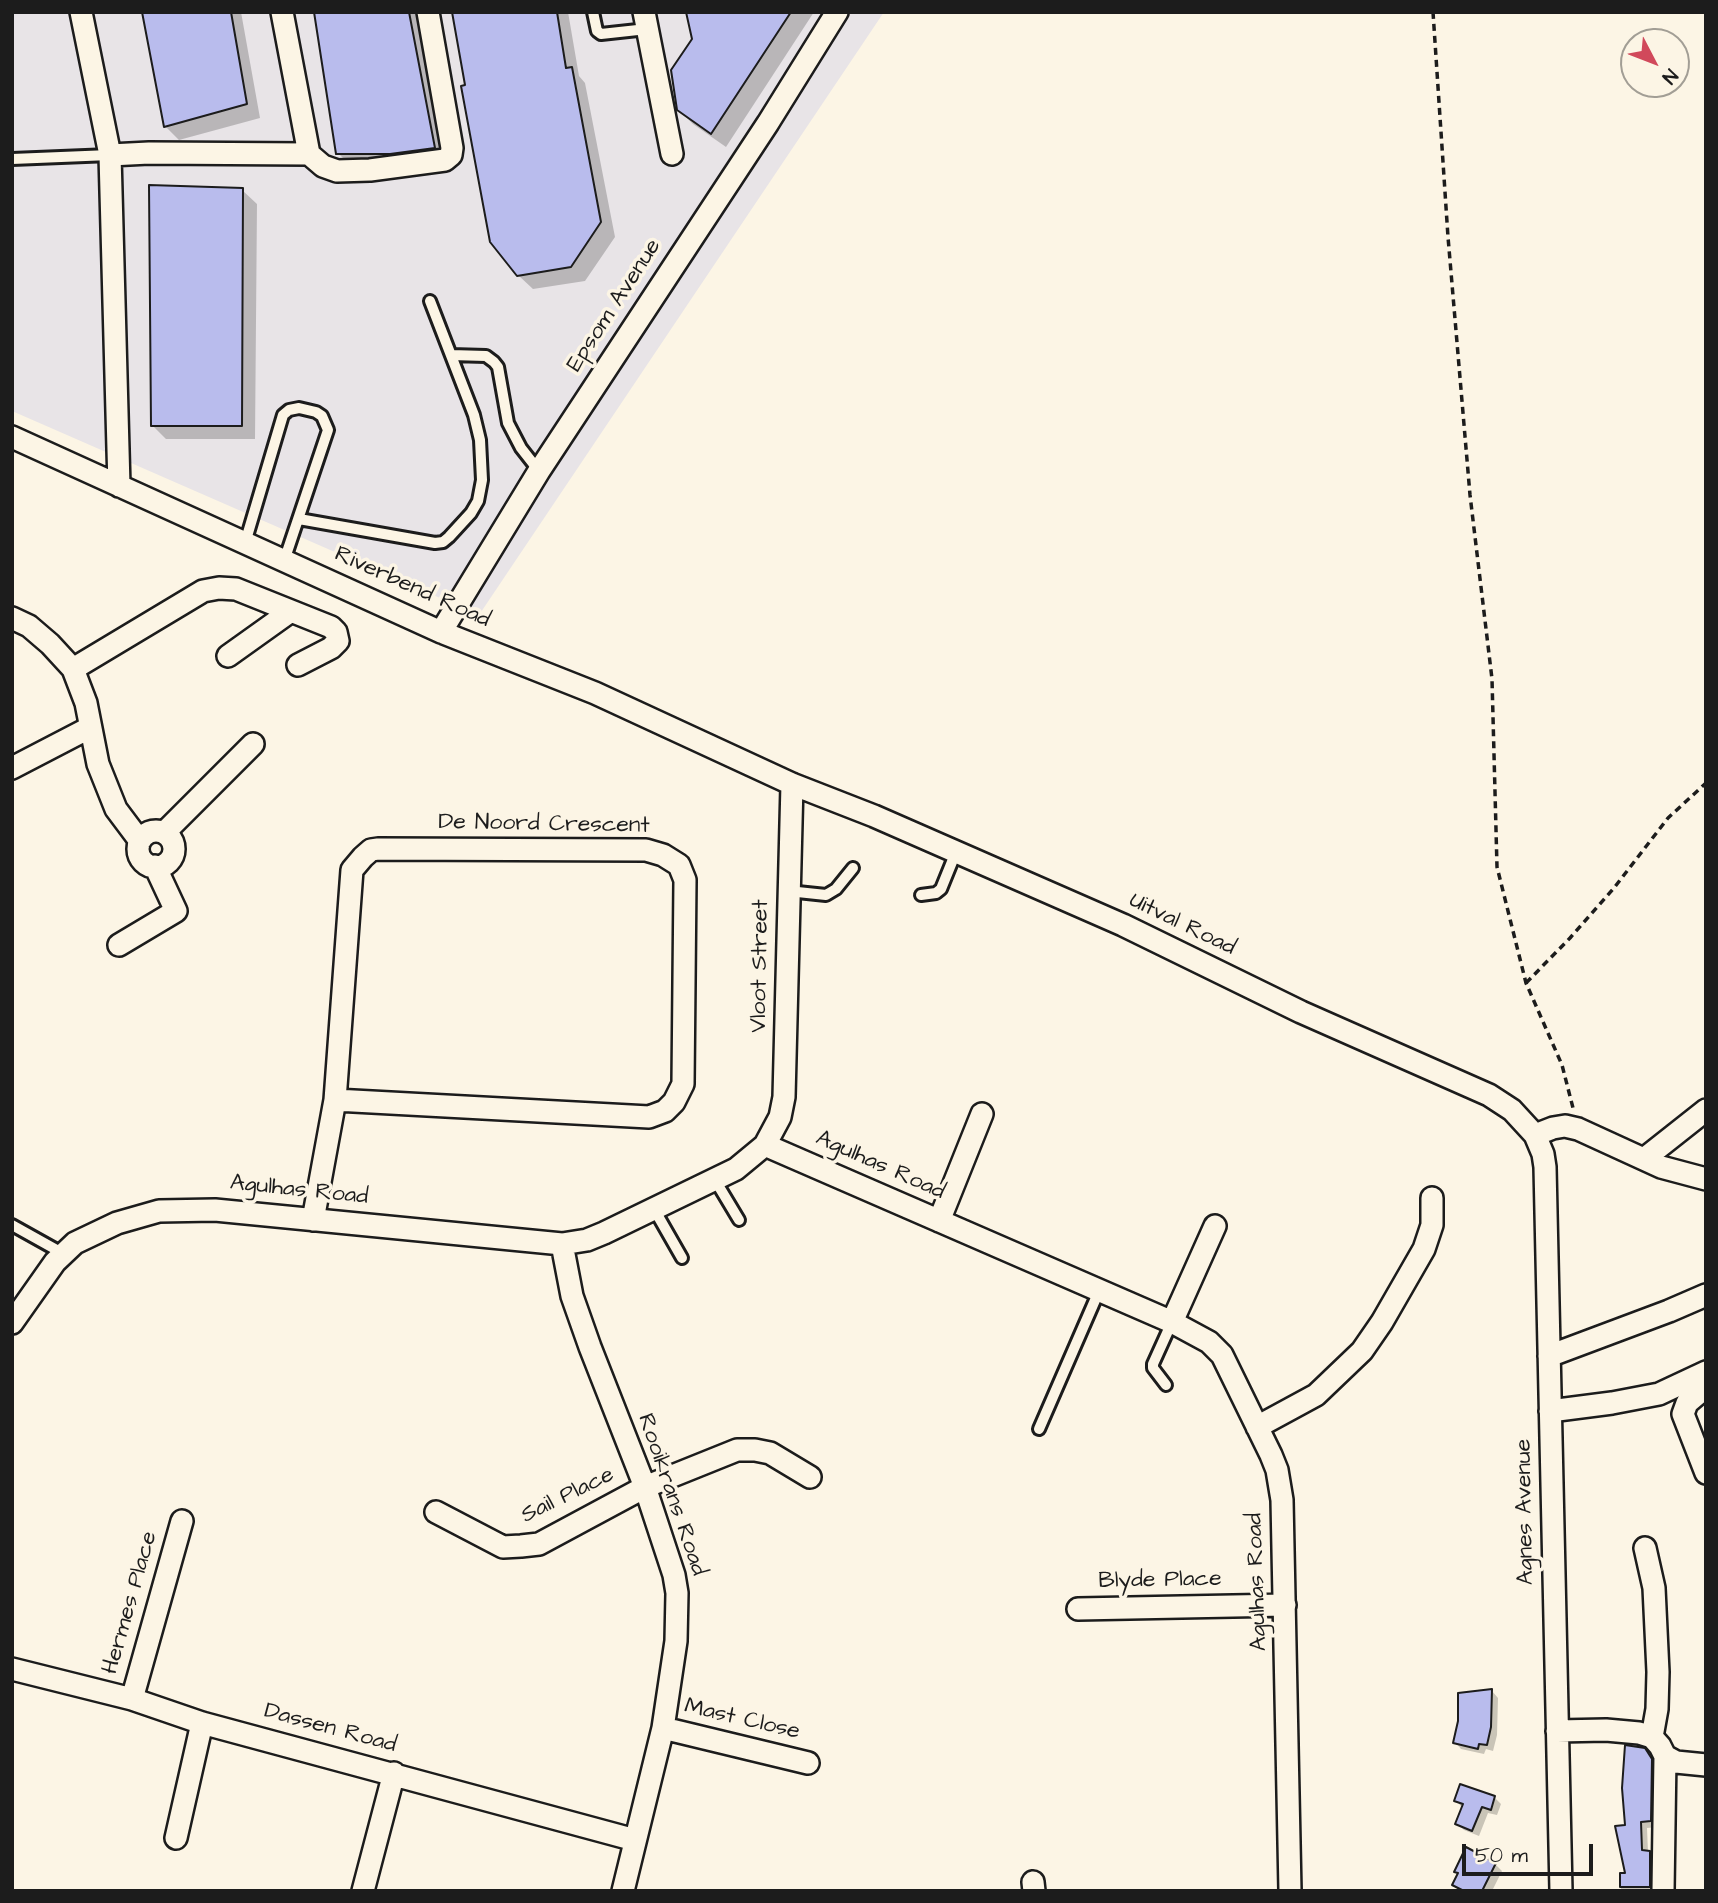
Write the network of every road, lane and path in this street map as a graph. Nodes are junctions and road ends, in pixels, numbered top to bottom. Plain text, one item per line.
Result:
1 (81, 12) edge
2 (282, 12) edge
3 (428, 12) edge
4 (593, 12) edge
5 (837, 12) edge
6 (1433, 12) edge
7 (646, 20) edge
8 (309, 154) junction
9 (672, 154) dead end
10 (110, 155) junction
11 (12, 159) edge
12 (430, 301) dead end
13 (451, 355) junction
14 (12, 437) edge
15 (538, 471) junction
16 (119, 486) junction
17 (299, 519) junction
18 (245, 543) junction
19 (284, 561) junction
20 (290, 611) junction
21 (12, 618) edge
22 (441, 632) junction
23 (228, 656) dead end
24 (298, 665) dead end
25 (73, 670) junction
26 (89, 728) junction
27 (253, 744) dead end
28 (12, 768) edge
29 (1706, 783) edge
30 (792, 784) junction
31 (164, 833) junction
32 (140, 841) junction
33 (956, 852) junction
34 (155, 866) junction
35 (853, 868) dead end
36 (788, 891) junction
37 (921, 895) dead end
38 (119, 945) dead end
39 (1526, 983) junction
40 (335, 1100) junction
41 (1706, 1110) edge
42 (982, 1114) dead end
43 (1578, 1129) junction
44 (1535, 1135) junction
45 (765, 1145) junction
46 (1644, 1159) junction
47 (1706, 1179) edge
48 (715, 1180) junction
49 (1432, 1198) dead end
50 (654, 1209) junction
51 (313, 1220) junction
52 (739, 1220) dead end
53 (939, 1221) junction
54 (12, 1225) edge
55 (1215, 1226) dead end
56 (562, 1244) junction
57 (64, 1254) junction
58 (682, 1258) dead end
59 (1098, 1290) junction
60 (1706, 1295) edge
61 (1172, 1322) junction
62 (12, 1323) edge
63 (1549, 1356) junction
64 (1705, 1377) edge
65 (1166, 1385) dead end
66 (1550, 1411) junction
67 (1256, 1427) junction
68 (1039, 1429) dead end
69 (1706, 1473) edge
70 (810, 1476) dead end
71 (645, 1487) junction
72 (436, 1512) dead end
73 (182, 1521) dead end
74 (1645, 1548) dead end
75 (1285, 1605) junction
76 (1078, 1609) dead end
77 (12, 1670) edge
78 (132, 1699) junction
79 (202, 1723) junction
80 (663, 1728) junction
81 (1557, 1731) junction
82 (1652, 1737) junction
83 (1665, 1756) junction
84 (808, 1763) dead end
85 (1706, 1765) edge
86 (394, 1773) junction
87 (176, 1838) dead end
88 (635, 1840) junction
89 (363, 1891) edge
90 (623, 1891) edge
91 (1290, 1891) edge
92 (1561, 1891) edge
93 (1663, 1891) edge

1 - 10 street
2 - 8 street
3 - 8 street
4 - 7 lane
5 - 15 street, Epsom Avenue
6 - 39 path
7 - 9 street
8 - 10 street
10 - 11 lane
10 - 16 street
12 - 13 lane
13 - 15 lane
13 - 17 lane
14 - 16 street, Riverbend Road
15 - 22 street, Epsom Avenue
16 - 18 street, Riverbend Road
17 - 18 lane
17 - 19 lane
18 - 19 street, Riverbend Road
19 - 22 street, Riverbend Road
20 - 23 street
20 - 24 street
20 - 25 street
21 - 25 street
22 - 30 street, Riverbend Road
25 - 26 street
26 - 28 street
26 - 32 street
27 - 31 street
29 - 39 path
30 - 33 street, Uitval Road
30 - 36 street, Vloot Street
31 - 32 street
31 - 34 street
32 - 34 street
33 - 37 lane
33 - 44 street, Uitval Road
34 - 38 street
35 - 36 lane
36 - 45 street, Vloot Street
39 - 43 path
40 - 40 street, De Noord Crescent
40 - 51 street, De Noord Crescent
41 - 46 street
42 - 53 street
43 - 44 street
43 - 46 street
44 - 63 street, Agnes Avenue
45 - 48 street, Agulhas Road
45 - 53 street, Agulhas Road
46 - 47 street
48 - 50 street, Agulhas Road
48 - 52 lane
49 - 67 street
50 - 56 street, Agulhas Road
50 - 58 lane
51 - 56 street, Agulhas Road
51 - 57 street, Agulhas Road
53 - 59 street, Agulhas Road
54 - 57 lane
55 - 61 street
56 - 71 street, Rooikrans Road
57 - 62 street, Agulhas Road
59 - 61 street, Agulhas Road
59 - 68 lane
60 - 63 street
61 - 65 lane
61 - 67 street, Agulhas Road
63 - 66 street, Agnes Avenue
64 - 66 street
64 - 69 street
66 - 81 street, Agnes Avenue
67 - 75 street, Agulhas Road
70 - 71 street, Sail Place
71 - 72 street, Sail Place
71 - 80 street, Rooikrans Road
73 - 78 street, Hermes Place
74 - 82 street
75 - 76 street, Blyde Place
75 - 91 street, Agulhas Road
77 - 78 street, Dassen Road
78 - 79 street, Dassen Road
79 - 86 street, Dassen Road
79 - 87 street
80 - 84 street, Mast Close
80 - 88 street, Rooikrans Road
81 - 82 street
81 - 92 street, Agnes Avenue
82 - 83 street
83 - 85 street
83 - 93 street
86 - 88 street, Dassen Road
86 - 89 street
88 - 90 street, Rooikrans Road

